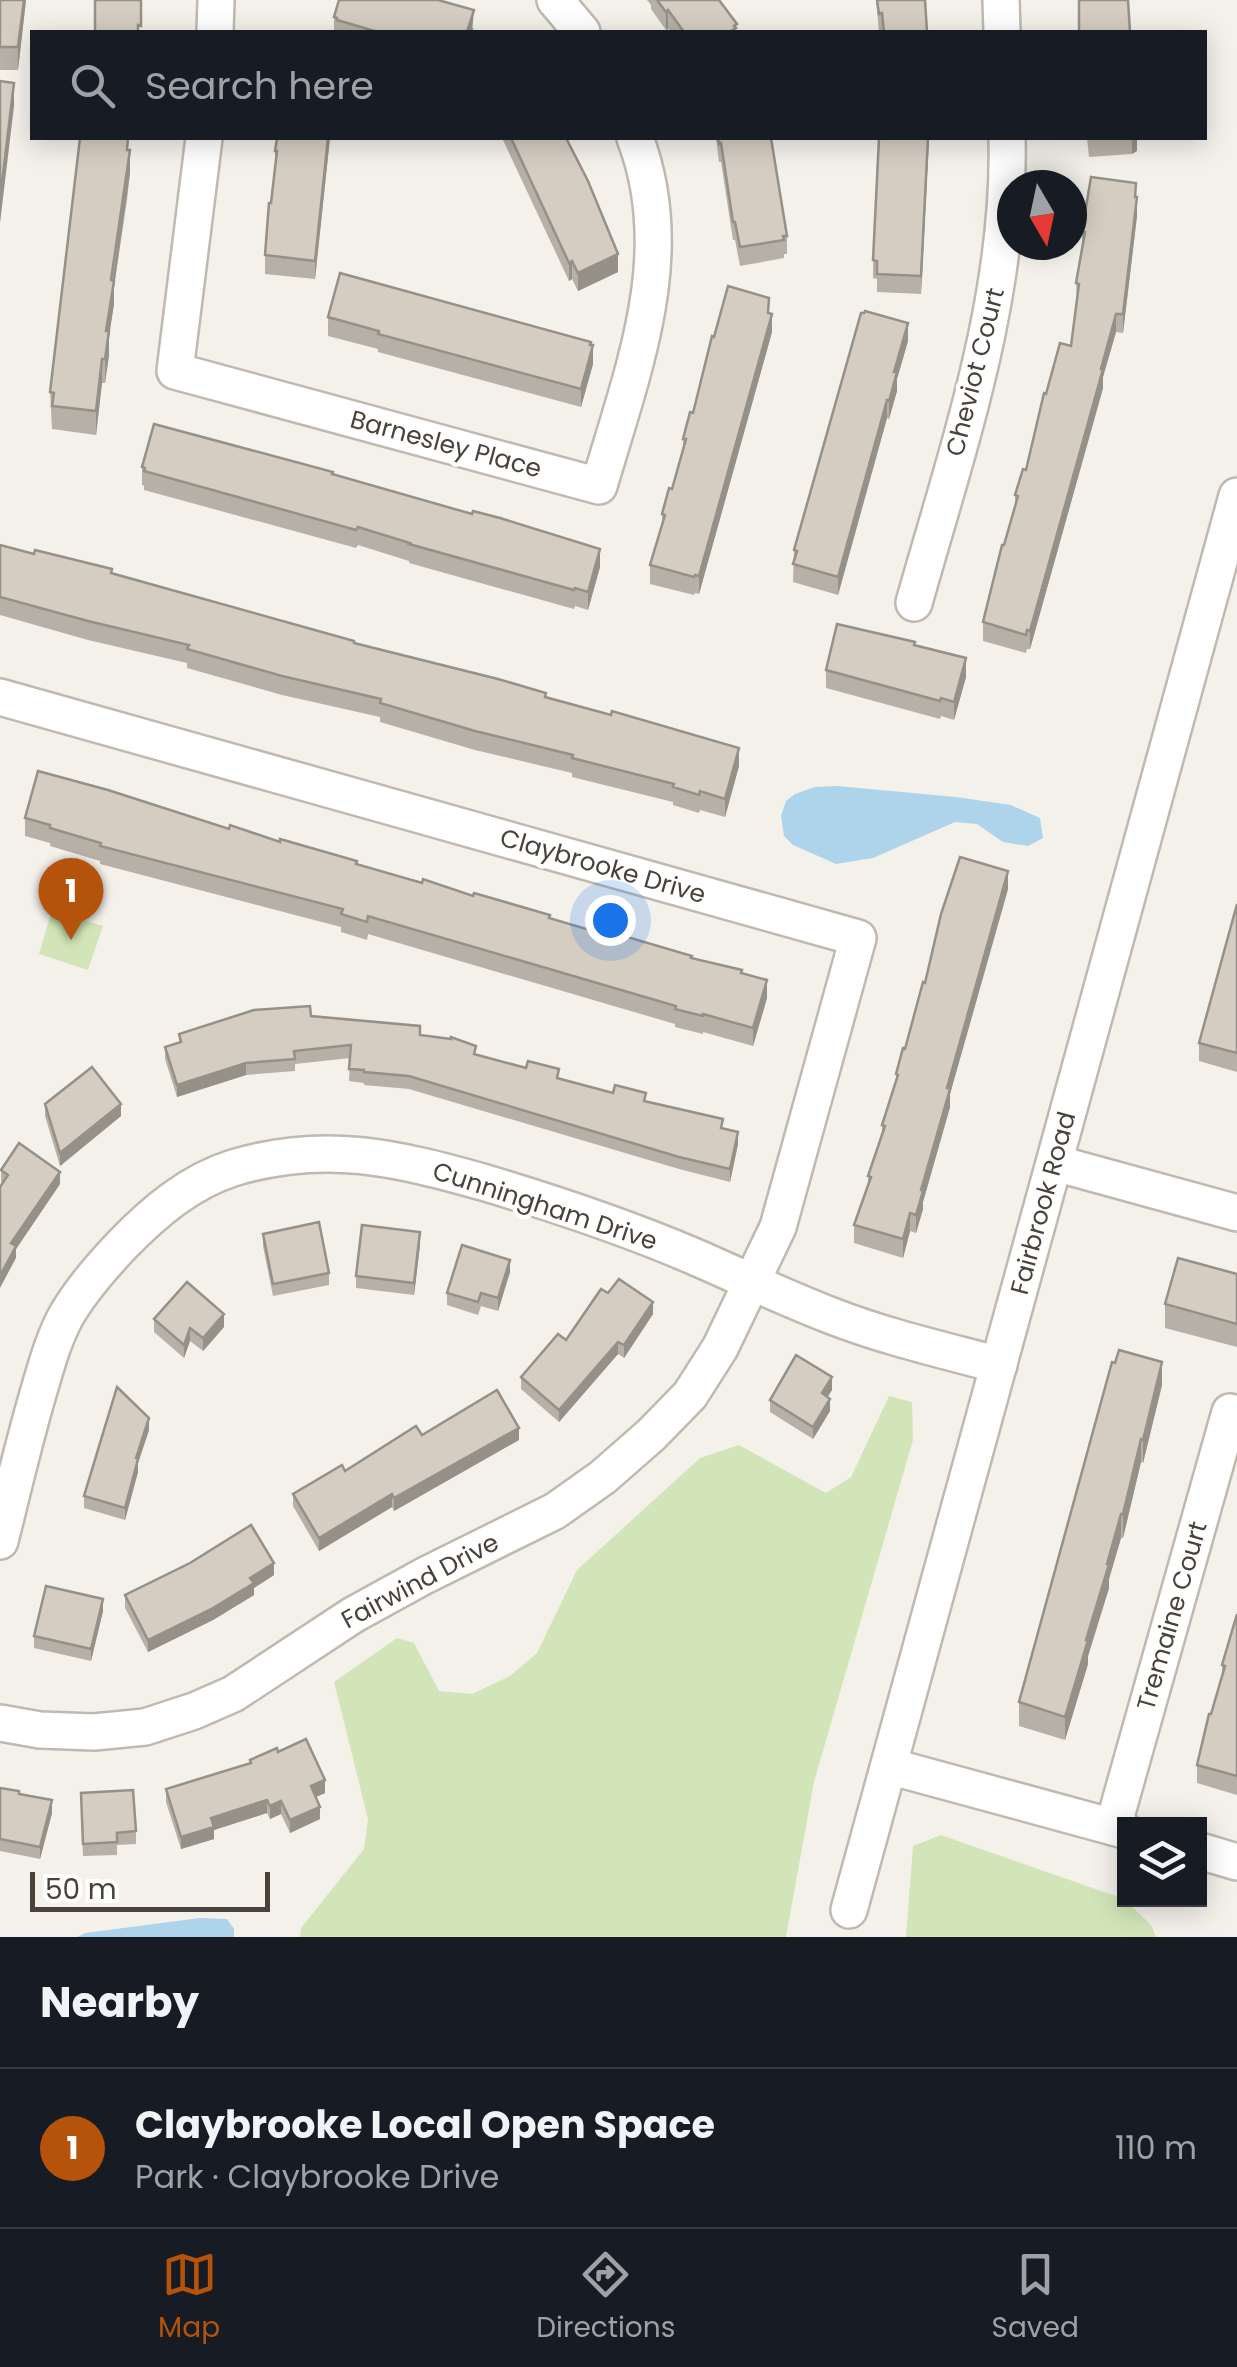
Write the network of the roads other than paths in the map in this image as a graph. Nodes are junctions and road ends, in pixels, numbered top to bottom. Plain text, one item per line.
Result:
1 (216, 0) edge
2 (555, 0) edge
3 (1001, 0) edge
4 (215, 30) edge
5 (580, 30) edge
6 (1002, 30) edge
7 (204, 140) edge
8 (637, 140) edge
9 (1007, 140) edge
10 (1237, 496) edge
11 (914, 602) dead end
12 (0, 697) edge
13 (1054, 1162) junction
14 (1237, 1213) edge
15 (752, 1284) junction
16 (999, 1366) junction
17 (1237, 1414) edge
18 (0, 1541) edge
19 (0, 1722) edge
20 (889, 1766) junction
21 (1122, 1817) edge
22 (1117, 1828) edge
23 (1207, 1854) edge
24 (1237, 1862) edge
25 (849, 1910) dead end

1 - 4 street
2 - 5 street
3 - 6 street
7 - 8 street, Barnesley Place
9 - 11 street, Cheviot Court
10 - 13 street, Fairbrook Road
12 - 15 street, Claybrooke Drive
13 - 14 street
13 - 16 street, Fairbrook Road
15 - 16 street, Cunningham Drive
15 - 18 street, Cunningham Drive
15 - 19 street, Fairwind Drive
16 - 20 street, Fairbrook Road
17 - 21 street, Tremaine Court
20 - 22 street
20 - 25 street, Fairbrook Road
23 - 24 street

